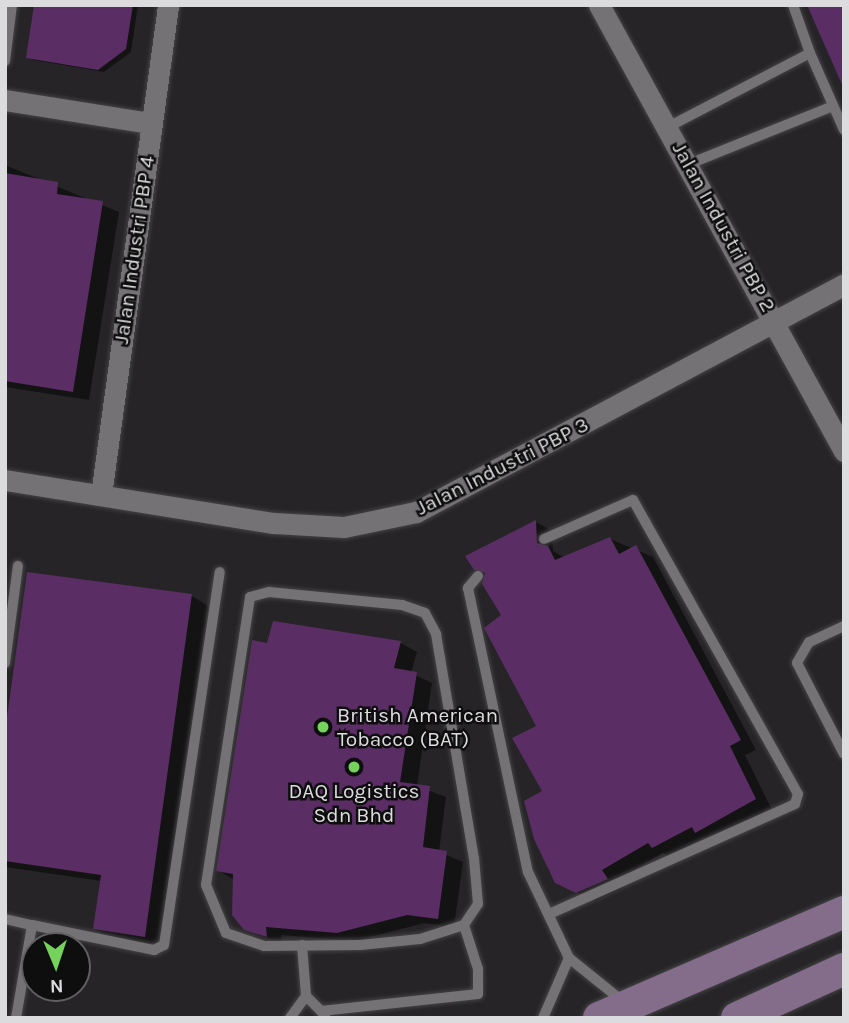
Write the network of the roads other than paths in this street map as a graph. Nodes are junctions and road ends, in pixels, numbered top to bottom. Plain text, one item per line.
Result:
1 (12, 5) edge
2 (168, 5) edge
3 (599, 5) edge
4 (793, 5) edge
5 (810, 53) junction
6 (5, 61) edge
7 (5, 100) edge
8 (833, 106) junction
9 (151, 123) junction
10 (668, 127) junction
11 (844, 130) edge
12 (689, 164) junction
13 (842, 288) edge
14 (776, 322) junction
15 (844, 451) edge
16 (5, 480) edge
17 (101, 495) junction
18 (544, 538) dead end
19 (18, 566) dead end
20 (220, 572) dead end
21 (478, 576) dead end
22 (844, 626) edge
23 (5, 663) edge
24 (844, 754) edge
25 (844, 912) edge
26 (551, 913) junction
27 (5, 919) edge
28 (32, 925) junction
29 (464, 925) junction
30 (302, 945) junction
31 (569, 958) junction
32 (844, 970) edge
33 (306, 996) junction
34 (632, 1008) junction
35 (325, 1014) edge
36 (16, 1018) edge
37 (290, 1018) edge
38 (543, 1018) edge
39 (599, 1018) edge
40 (737, 1018) edge

1 - 6 lane
2 - 9 street, Jalan Industri PBP 4
3 - 10 street, Jalan Industri PBP 2
4 - 5 lane
5 - 8 lane
5 - 10 lane
7 - 9 street
8 - 11 lane
8 - 12 lane
9 - 17 street, Jalan Industri PBP 4
10 - 12 street, Jalan Industri PBP 2
12 - 14 street, Jalan Industri PBP 2
13 - 14 street, Jalan Industri PBP 3
14 - 15 street, Jalan Industri PBP 2
14 - 17 street, Jalan Industri PBP 3
16 - 17 street, Jalan Industri PBP 3
18 - 26 lane
19 - 23 lane
20 - 28 lane
21 - 26 lane
22 - 24 lane
25 - 34 main road
26 - 31 lane
27 - 28 lane
28 - 36 lane
29 - 30 lane
29 - 30 lane
29 - 35 lane
30 - 33 lane
31 - 34 lane
31 - 38 lane
32 - 40 main road
33 - 35 lane
33 - 37 lane
34 - 39 main road

